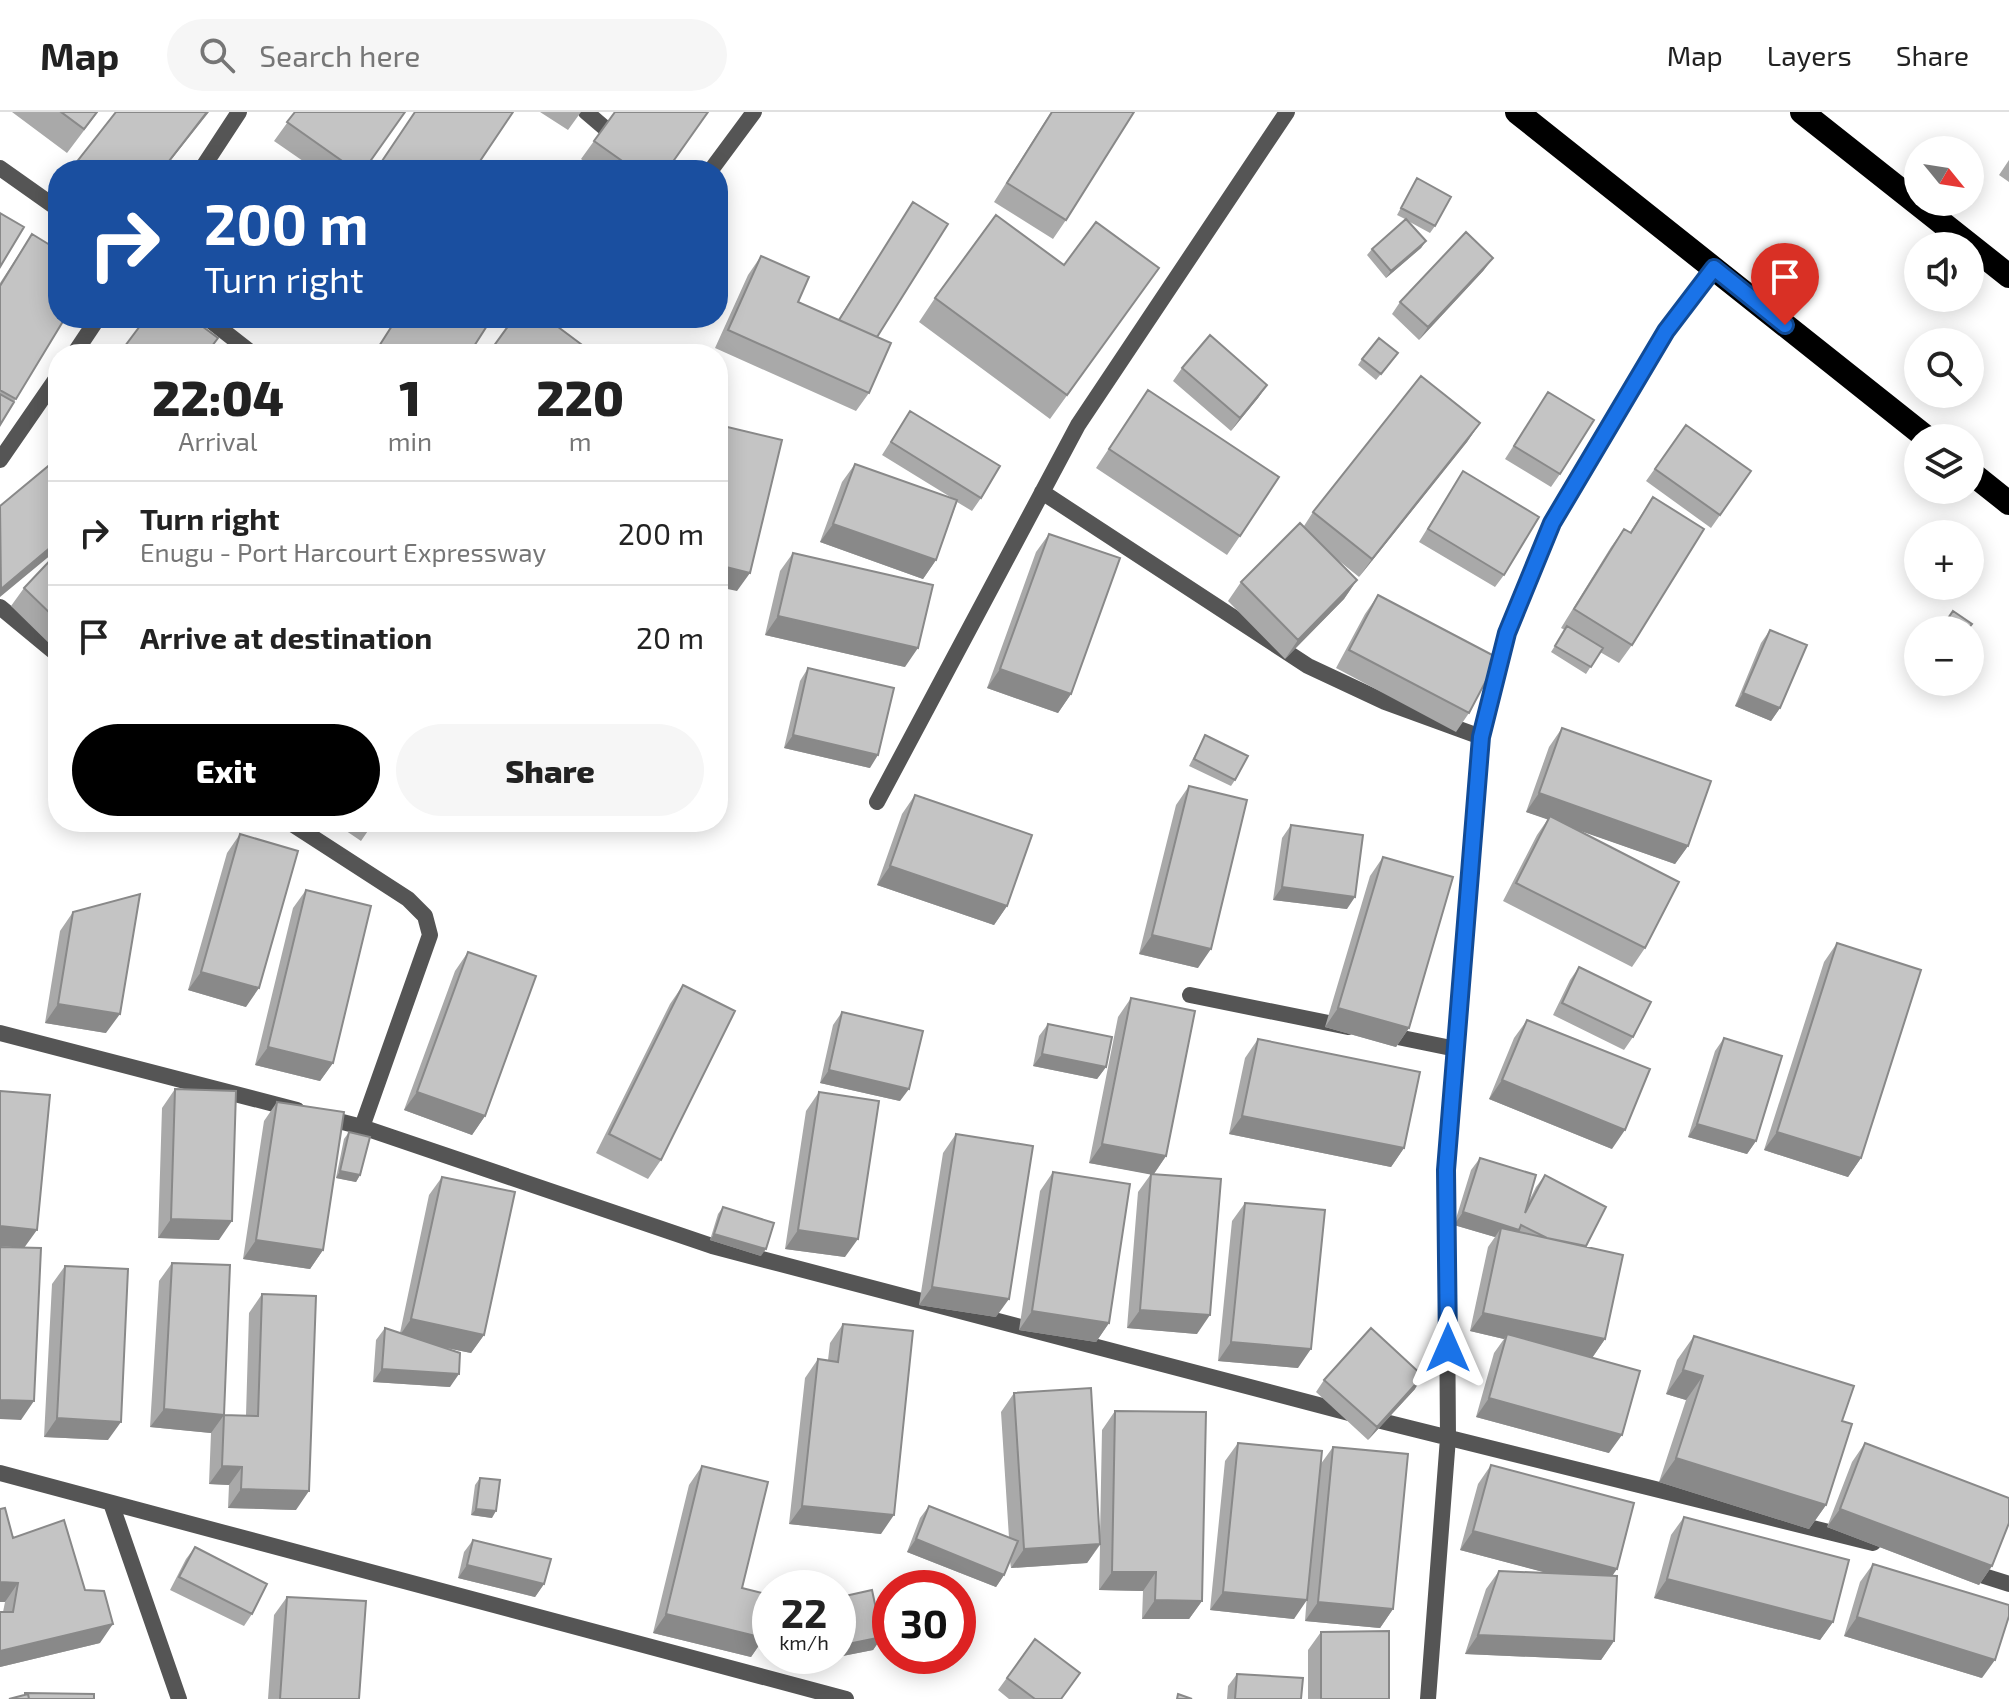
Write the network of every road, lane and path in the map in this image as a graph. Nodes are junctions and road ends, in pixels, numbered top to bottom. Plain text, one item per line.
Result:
1 (239, 112) edge
2 (586, 112) edge
3 (754, 112) edge
4 (1287, 112) edge
5 (1517, 112) edge
6 (1802, 112) edge
7 (632, 151) edge
8 (208, 160) edge
9 (718, 160) edge
10 (0, 168) edge
11 (48, 202) edge
12 (1714, 268) junction
13 (2009, 276) edge
14 (220, 328) edge
15 (240, 344) edge
16 (48, 390) edge
17 (1909, 424) edge
18 (0, 460) edge
19 (1984, 483) edge
20 (1042, 492) junction
21 (2009, 503) edge
22 (0, 607) edge
23 (48, 647) edge
24 (1481, 737) junction
25 (877, 802) dead end
26 (304, 832) edge
27 (1190, 995) dead end
28 (0, 1033) edge
29 (1456, 1049) junction
30 (362, 1127) junction
31 (1448, 1438) junction
32 (0, 1473) edge
33 (111, 1503) junction
34 (1892, 1549) edge
35 (1951, 1566) edge
36 (2009, 1584) edge
37 (179, 1699) edge
38 (846, 1699) edge
39 (1428, 1699) edge

1 - 8 street
2 - 7 street
3 - 9 street
4 - 20 street
5 - 12 highway
6 - 13 highway
10 - 11 street
12 - 17 highway
12 - 24 street
14 - 15 street
16 - 18 street
19 - 21 highway
20 - 24 street
20 - 25 street
22 - 23 street
24 - 29 street
26 - 30 street
27 - 29 street
28 - 30 street
29 - 31 street
30 - 31 street
31 - 34 street
31 - 39 street
32 - 33 street
33 - 37 street
33 - 38 street
35 - 36 street

